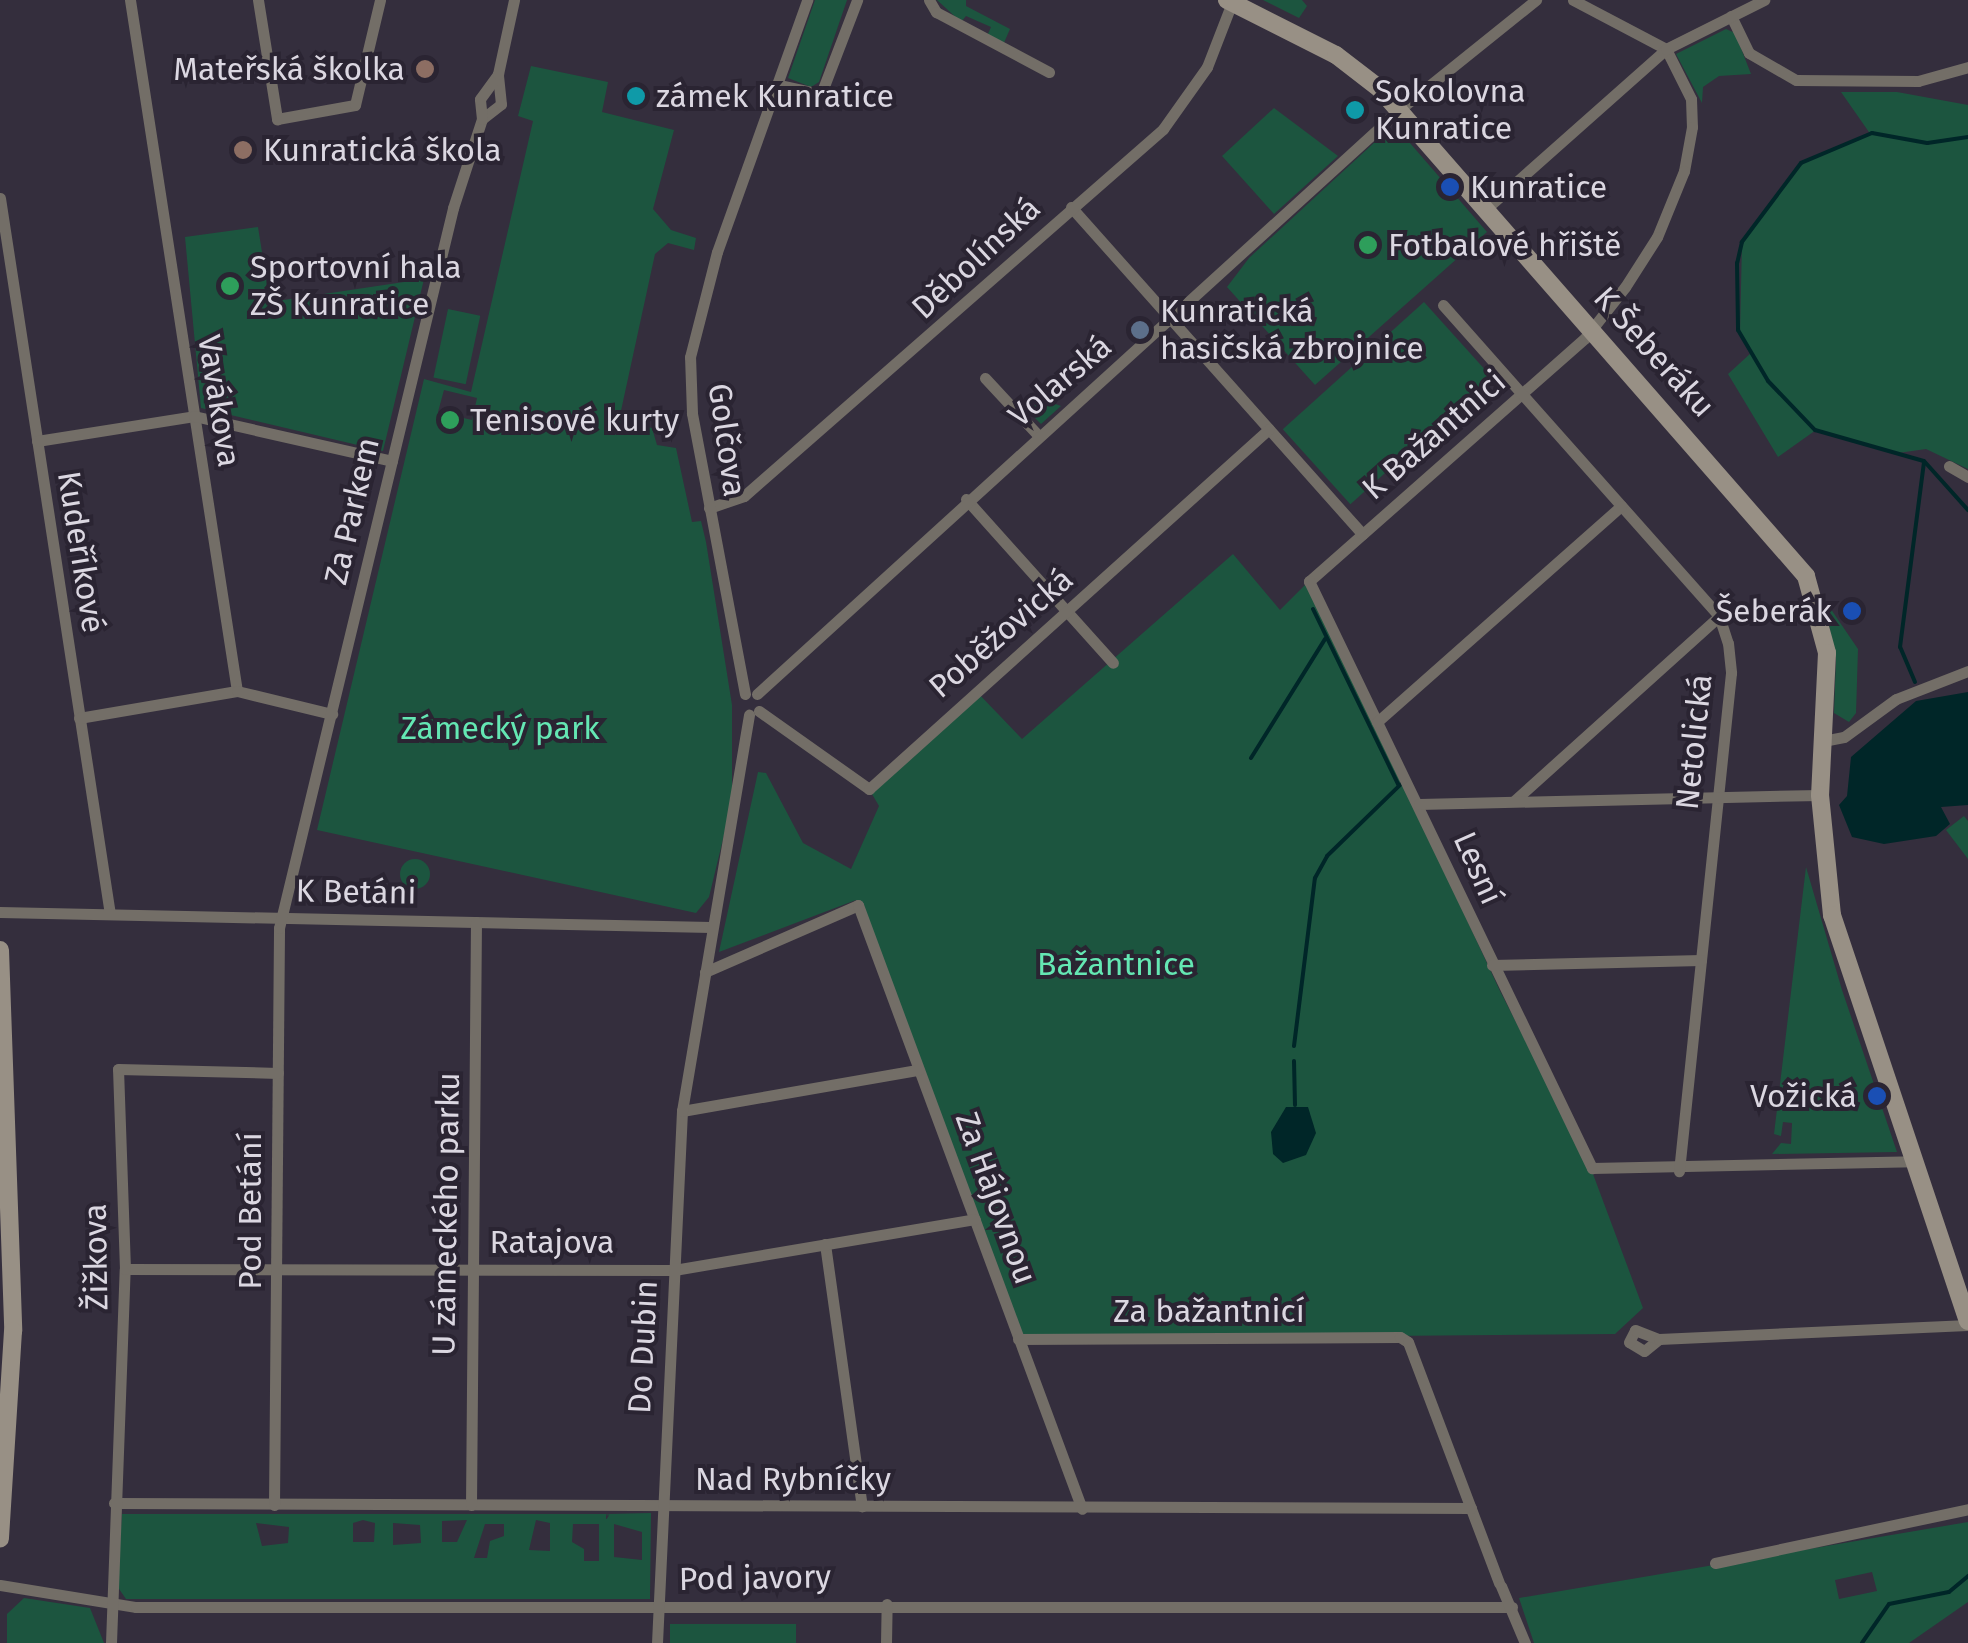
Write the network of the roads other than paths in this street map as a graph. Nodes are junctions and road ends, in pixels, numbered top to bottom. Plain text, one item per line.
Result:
1 (130, 0) edge
2 (258, 0) edge
3 (380, 0) edge
4 (514, 0) edge
5 (807, 0) edge
6 (857, 0) edge
7 (929, 0) edge
8 (1536, 0) edge
9 (1573, 0) edge
10 (1764, 0) edge
11 (1231, 1) edge
12 (1731, 16) junction
13 (1666, 49) junction
14 (1968, 66) edge
15 (1049, 72) dead end
16 (498, 74) junction
17 (780, 84) junction
18 (1398, 110) junction
19 (482, 118) junction
20 (0, 198) edge
21 (1071, 206) junction
22 (1486, 209) junction
23 (1442, 305) dead end
24 (1171, 320) junction
25 (1592, 328) junction
26 (985, 378) dead end
27 (1522, 394) junction
28 (194, 416) junction
29 (1269, 429) junction
30 (1038, 435) junction
31 (37, 441) junction
32 (392, 461) junction
33 (1950, 466) dead end
34 (1968, 477) edge
35 (966, 499) junction
36 (1621, 506) junction
37 (709, 508) junction
38 (1362, 534) junction
39 (1309, 581) joint
40 (1067, 612) junction
41 (1718, 616) junction
42 (1113, 663) dead end
43 (1968, 671) edge
44 (236, 691) junction
45 (751, 694) junction
46 (754, 713) junction
47 (332, 714) junction
48 (79, 718) junction
49 (1377, 722) junction
50 (1823, 742) junction
51 (1820, 795) junction
52 (1716, 796) junction
53 (1515, 800) junction
54 (1419, 804) junction
55 (0, 912) edge
56 (110, 914) junction
57 (282, 917) junction
58 (476, 922) junction
59 (711, 927) junction
60 (0, 950) edge
61 (1702, 960) junction
62 (1492, 965) junction
63 (705, 972) junction
64 (918, 1070) junction
65 (278, 1073) junction
66 (682, 1111) junction
67 (1914, 1162) junction
68 (1679, 1171) junction
69 (975, 1218) junction
70 (825, 1244) junction
71 (6, 1269) edge
72 (125, 1269) junction
73 (278, 1269) junction
74 (474, 1270) junction
75 (674, 1270) junction
76 (1968, 1323) edge
77 (1659, 1338) dead end
78 (1018, 1339) junction
79 (6, 1388) edge
80 (114, 1502) junction
81 (274, 1505) junction
82 (470, 1506) junction
83 (664, 1506) junction
84 (862, 1506) junction
85 (1472, 1508) junction
86 (1082, 1509) junction
87 (1968, 1509) edge
88 (0, 1539) edge
89 (1715, 1563) dead end
90 (0, 1585) edge
91 (108, 1604) junction
92 (886, 1604) junction
93 (659, 1607) junction
94 (1512, 1607) junction
95 (110, 1643) edge
96 (657, 1643) edge
97 (886, 1643) edge
98 (1525, 1643) edge

1 - 28 street, Vavákova
2 - 3 street
4 - 16 street, Za Parkem
5 - 17 street, Golčova
6 - 17 street
7 - 15 street
8 - 18 street, Volarská
9 - 13 street
10 - 12 street
11 - 18 street, K Šeberáku
11 - 21 street, Děbolínská
12 - 13 street
12 - 14 street
13 - 22 street
13 - 25 street, K Bažantnici
16 - 19 street, Za Parkem
16 - 19 street, Za Parkem
17 - 37 street, Golčova
18 - 22 street, K Šeberáku
18 - 24 street, Volarská
19 - 32 street, Za Parkem
20 - 31 street, Kudeříkové
21 - 24 street
21 - 37 street, Děbolínská
22 - 25 street, K Šeberáku
23 - 27 street, Netolická
24 - 29 street
24 - 30 street, Volarská
25 - 27 street, K Bažantnici
25 - 50 street, K Šeberáku
26 - 30 street
27 - 36 street, Netolická
27 - 38 street, K Bažantnici
28 - 31 street
28 - 32 street
28 - 44 street, Vavákova
29 - 38 street
29 - 40 street, Poběžovická
30 - 35 street, Volarská
31 - 48 street, Kudeříkové
32 - 47 street, Za Parkem
33 - 34 street
35 - 40 street
35 - 45 street, Volarská
36 - 41 street, Netolická
36 - 49 street
37 - 45 street, Golčova
38 - 39 street, K Bažantnici
39 - 49 street, Lesní
40 - 42 street
40 - 46 street, Poběžovická
41 - 52 street, Netolická
41 - 53 street
43 - 50 street
44 - 47 street
44 - 48 street
45 - 46 street
45 - 46 street
46 - 59 street
47 - 57 street, Za Parkem
48 - 56 street, Kudeříkové
49 - 54 street, Lesní
50 - 51 street, K Šeberáku
51 - 52 street
51 - 67 street, K Šeberáku
52 - 53 street
52 - 61 street, Netolická
53 - 54 street
54 - 62 street, Lesní
55 - 56 street, K Betáni
56 - 57 street, K Betáni
57 - 58 street, K Betáni
57 - 65 street, Pod Betání
58 - 59 street, K Betáni
58 - 74 street, U zámeckého parku
59 - 63 street, Do Dubin
60 - 71 street
61 - 62 street
61 - 68 street, Netolická
62 - 68 street, Lesní
63 - 64 street, Za Hájovnou
63 - 66 street, Do Dubin
64 - 66 street
64 - 69 street, Za Hájovnou
65 - 72 street, Žižkova
65 - 73 street, Pod Betání
66 - 75 street, Do Dubin
67 - 68 street
67 - 76 street, K Šeberáku
69 - 70 street, Ratajova
69 - 78 street, Za Hájovnou
70 - 75 street, Ratajova
70 - 84 street
71 - 79 street
72 - 73 street, Ratajova
72 - 80 street, Žižkova
73 - 74 street, Ratajova
73 - 81 street, Pod Betání
74 - 75 street, Ratajova
74 - 82 street, U zámeckého parku
75 - 83 street, Do Dubin
76 - 77 street
78 - 85 street, Za bažantnicí
78 - 86 street, Za Hájovnou
79 - 88 street
80 - 81 street, Nad Rybníčky
80 - 91 street, Žižkova
81 - 82 street, Nad Rybníčky
82 - 83 street, Nad Rybníčky
83 - 84 street, Nad Rybníčky
83 - 93 street, Do Dubin
84 - 86 street, Nad Rybníčky
85 - 86 street, Nad Rybníčky
85 - 94 street
87 - 89 street
90 - 91 street, Pod javory
91 - 93 street, Pod javory
91 - 95 street, Žižkova
92 - 93 street, Pod javory
92 - 94 street, Pod javory
92 - 97 street
93 - 96 street, Do Dubin
94 - 98 street

